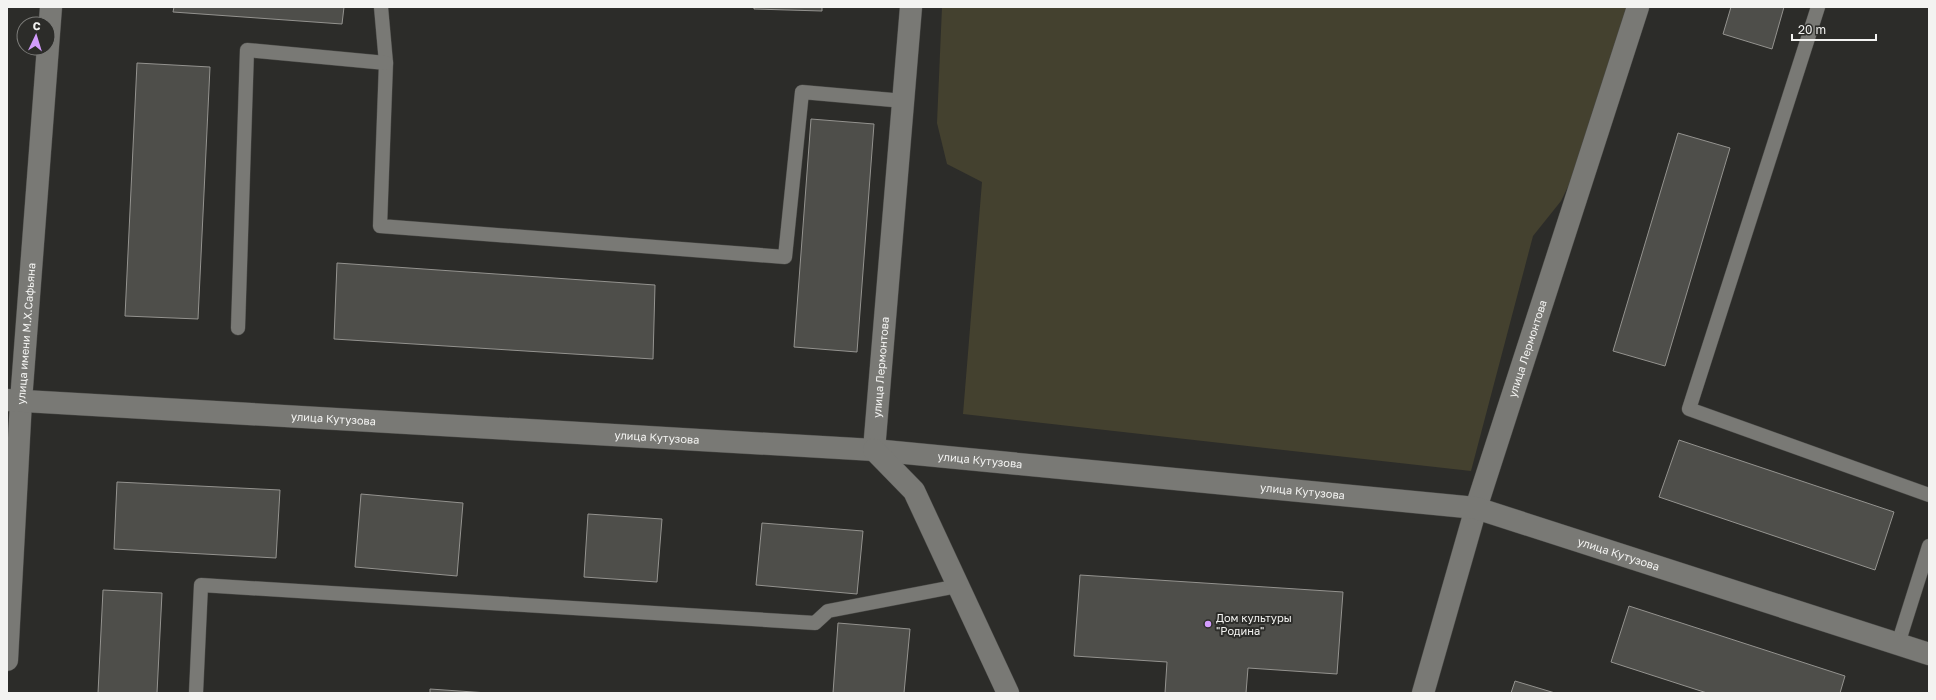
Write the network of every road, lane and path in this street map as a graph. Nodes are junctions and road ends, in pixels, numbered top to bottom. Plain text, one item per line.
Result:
1 (51, 7) edge
2 (382, 7) edge
3 (911, 7) edge
4 (1638, 7) edge
5 (1818, 7) edge
6 (386, 63) junction
7 (904, 101) junction
8 (238, 328) dead end
9 (14, 400) edge
10 (874, 450) junction
11 (1929, 495) edge
12 (1476, 508) junction
13 (1929, 546) edge
14 (958, 586) junction
15 (1898, 644) junction
16 (1929, 654) edge
17 (7, 660) edge
18 (196, 693) edge
19 (1008, 693) edge
20 (1423, 693) edge

1 - 9 street, улица имени М.Х.Сафьяна
2 - 6 lane
3 - 7 street, улица Лермонтова
4 - 12 street, улица Лермонтова
5 - 11 lane
6 - 7 lane
6 - 8 lane
7 - 10 street, улица Лермонтова
9 - 10 street, улица Кутузова
9 - 17 street, улица имени М.Х.Сафьяна
10 - 12 street, улица Кутузова
10 - 14 street
12 - 15 street, улица Кутузова
12 - 20 street, улица Лермонтова
13 - 15 lane
14 - 18 lane
14 - 19 street
15 - 16 street, улица Кутузова

